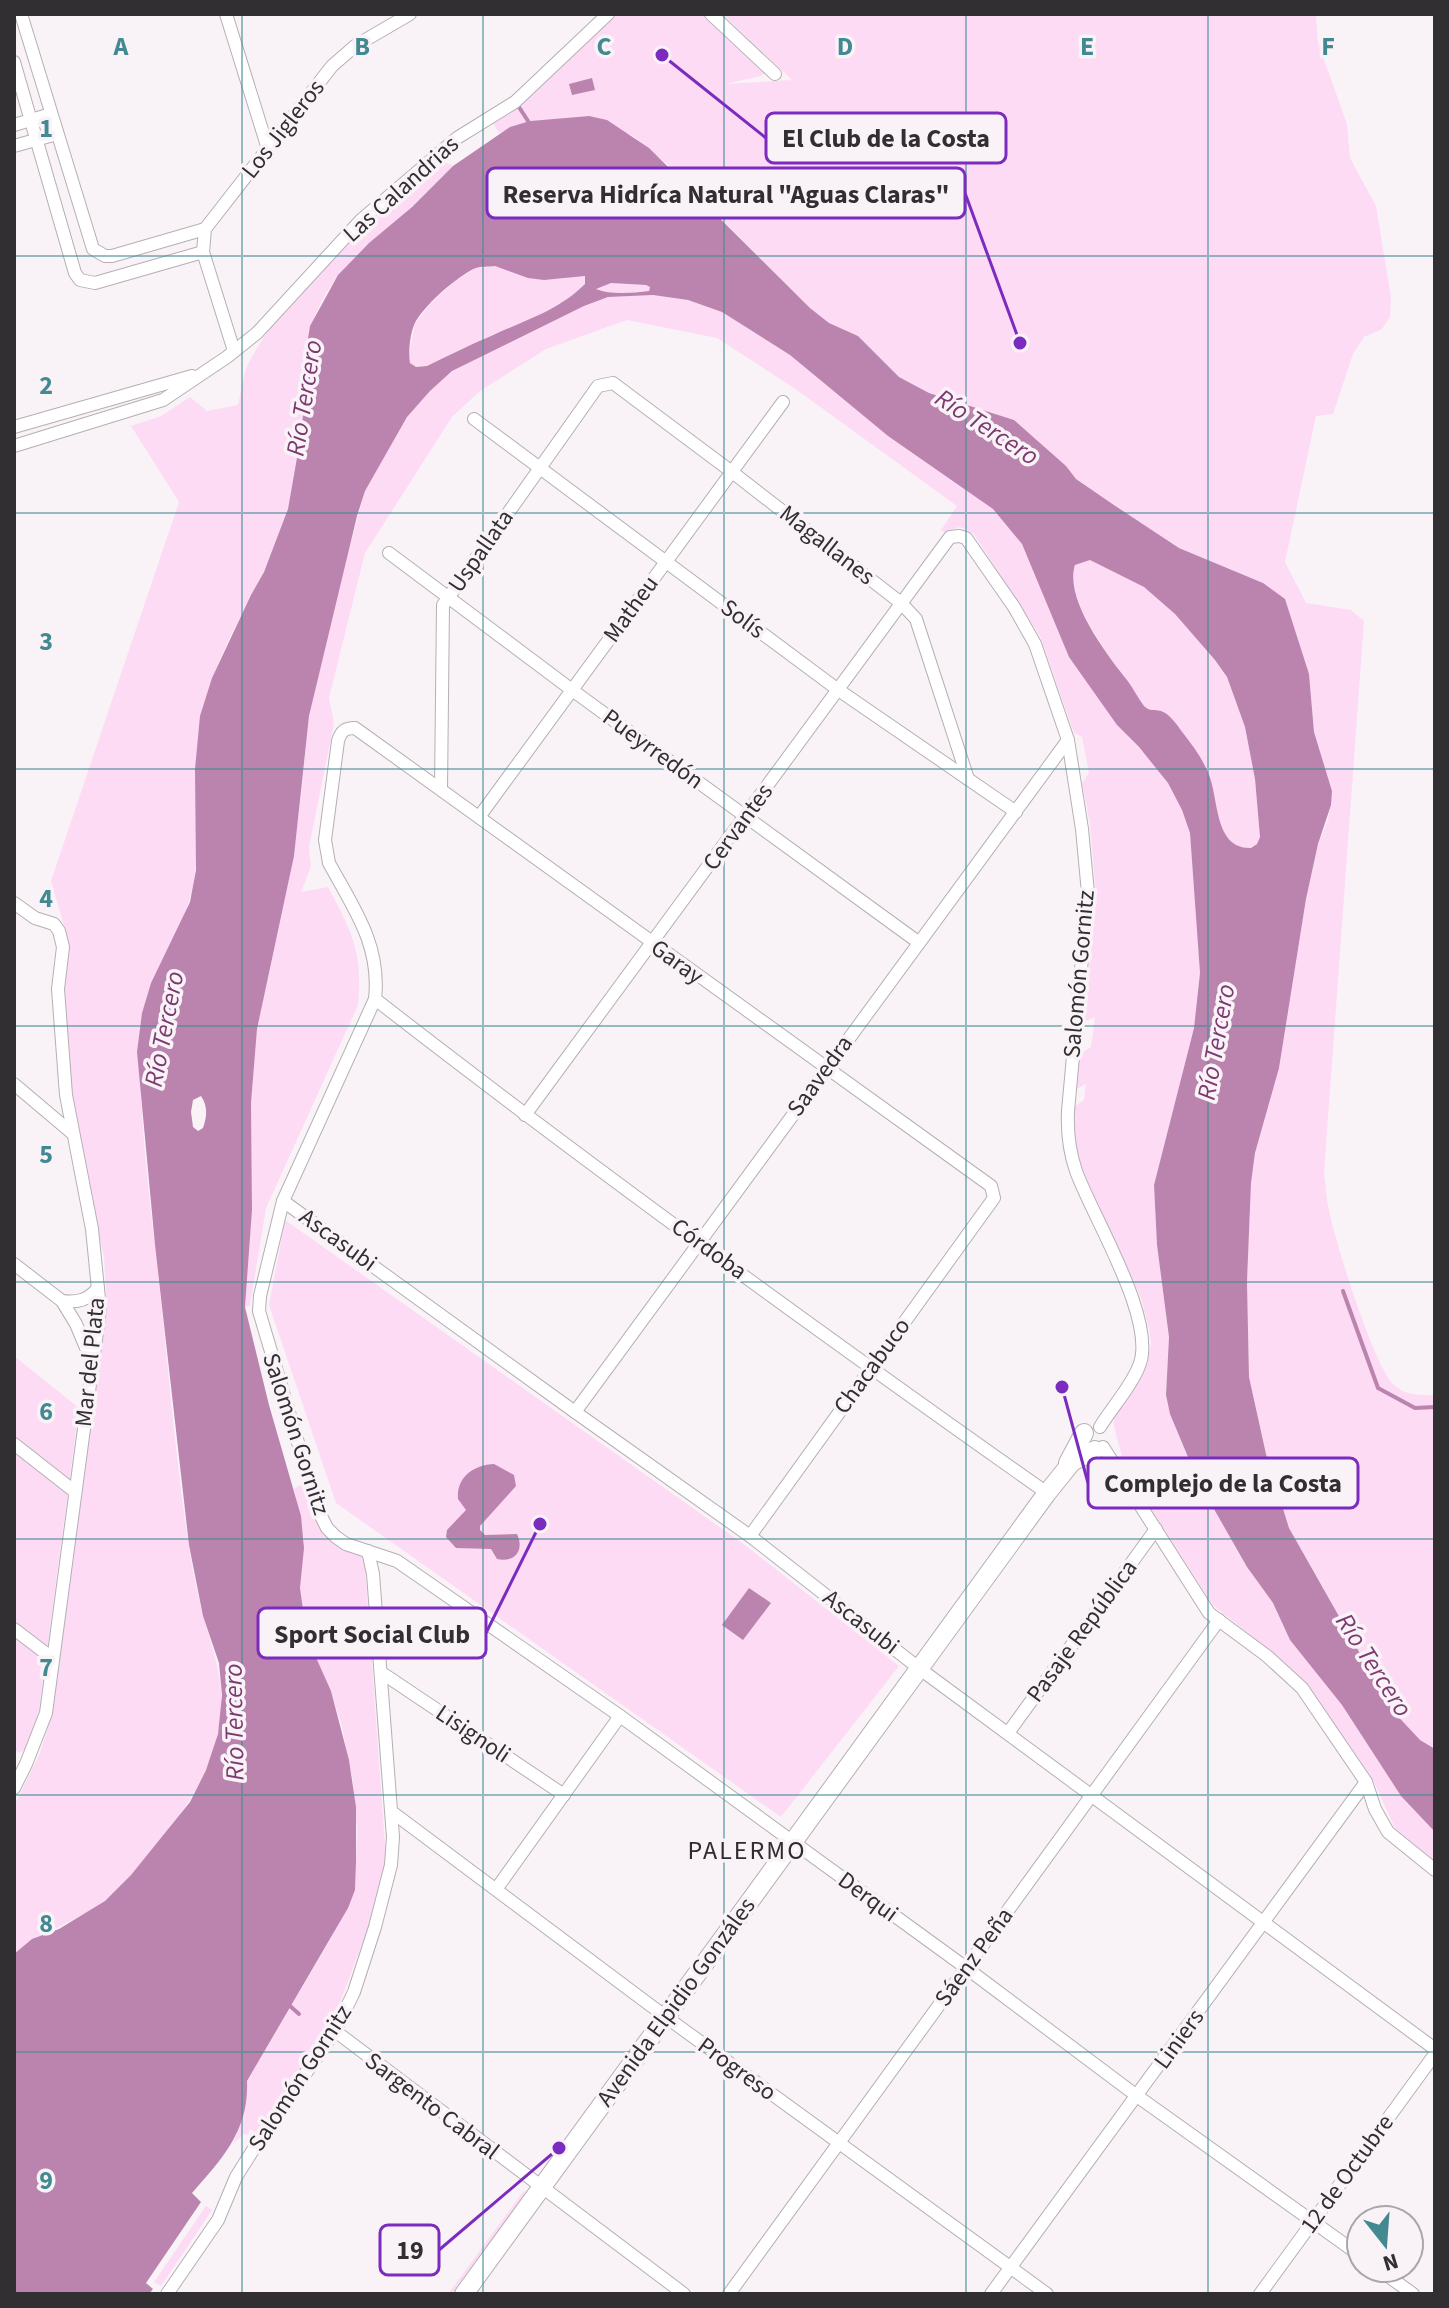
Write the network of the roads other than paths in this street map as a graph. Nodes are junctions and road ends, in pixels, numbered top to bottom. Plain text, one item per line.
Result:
1 (21, 14) edge
2 (226, 14) edge
3 (410, 14) edge
4 (608, 14) edge
5 (711, 14) edge
6 (14, 62) edge
7 (775, 74) dead end
8 (51, 114) junction
9 (32, 120) junction
10 (14, 125) edge
11 (57, 134) junction
12 (37, 139) junction
13 (14, 146) edge
14 (268, 149) junction
15 (205, 229) junction
16 (203, 252) junction
17 (234, 351) junction
18 (202, 373) junction
19 (598, 386) joint
20 (783, 402) dead end
21 (474, 419) dead end
22 (14, 427) edge
23 (14, 446) edge
24 (540, 467) junction
25 (732, 472) junction
26 (950, 537) joint
27 (389, 553) dead end
28 (666, 561) junction
29 (448, 598) junction
30 (901, 603) junction
31 (837, 689) junction
32 (572, 690) junction
33 (355, 728) joint
34 (1068, 740) junction
35 (968, 779) junction
36 (441, 789) junction
37 (1016, 812) junction
38 (745, 816) junction
39 (479, 817) junction
40 (14, 903) edge
41 (918, 942) junction
42 (652, 944) junction
43 (375, 999) junction
44 (826, 1068) junction
45 (14, 1084) edge
46 (525, 1115) junction
47 (72, 1133) junction
48 (994, 1198) joint
49 (283, 1201) junction
50 (699, 1241) junction
51 (14, 1264) edge
52 (98, 1288) junction
53 (62, 1301) junction
54 (93, 1367) junction
55 (870, 1368) junction
56 (575, 1412) junction
57 (1092, 1430) junction
58 (14, 1444) edge
59 (1099, 1448) junction
60 (1065, 1469) junction
61 (74, 1491) junction
62 (1047, 1493) junction
63 (1156, 1529) junction
64 (750, 1536) junction
65 (368, 1551) junction
66 (1219, 1620) junction
67 (14, 1629) edge
68 (52, 1658) junction
69 (920, 1669) junction
70 (382, 1673) junction
71 (620, 1716) junction
72 (1008, 1733) junction
73 (14, 1756) edge
74 (26, 1764) junction
75 (1366, 1782) junction
76 (14, 1788) edge
77 (564, 1795) junction
78 (1092, 1796) junction
79 (392, 1812) junction
80 (792, 1841) junction
81 (1435, 1870) edge
82 (497, 1888) junction
83 (1265, 1922) junction
84 (965, 1967) junction
85 (666, 2017) junction
86 (335, 2031) junction
87 (1435, 2051) edge
88 (1137, 2096) junction
89 (839, 2143) junction
90 (541, 2189) junction
91 (1313, 2221) junction
92 (1345, 2244) edge
93 (1010, 2268) junction
94 (167, 2294) edge
95 (464, 2294) edge
96 (684, 2294) edge
97 (729, 2294) edge
98 (991, 2294) edge
99 (1047, 2294) edge
100 (1260, 2294) edge

1 - 8 street
2 - 14 street
3 - 14 street, Los Jigleros
4 - 17 street, Las Calandrias
5 - 7 street
6 - 9 street
8 - 9 street
8 - 11 street
9 - 10 street
9 - 12 street
11 - 12 street
11 - 15 street
12 - 13 street
12 - 16 street
14 - 15 street, Los Jigleros
15 - 16 street
16 - 17 street
17 - 18 street, Las Calandrias
18 - 22 street
18 - 23 street, Las Calandrias
19 - 24 street, Uspallata
19 - 25 street, Magallanes
20 - 25 street, Matheu
21 - 24 street, Solís
24 - 28 street, Solís
24 - 29 street, Uspallata
25 - 28 street, Matheu
25 - 30 street, Magallanes
26 - 30 street, Cervantes
26 - 34 street, Salomón Gornitz
27 - 29 street, Pueyrredón
28 - 31 street, Solís
28 - 32 street, Matheu
29 - 32 street, Pueyrredón
29 - 36 street, Uspallata
30 - 31 street, Cervantes
30 - 35 street, Magallanes
31 - 35 street, Solís
31 - 38 street, Cervantes
32 - 38 street, Pueyrredón
32 - 39 street, Matheu
33 - 36 street, Garay
33 - 43 street, Salomón Gornitz
34 - 37 street, Saavedra
34 - 57 street, Salomón Gornitz
35 - 37 street, Solís
36 - 39 street, Garay
37 - 41 street, Saavedra
38 - 41 street, Pueyrredón
38 - 42 street, Cervantes
39 - 42 street, Garay
40 - 47 street, Mar del Plata
41 - 44 street, Saavedra
42 - 44 street, Garay
42 - 46 street, Cervantes
43 - 46 street, Córdoba
43 - 49 street, Salomón Gornitz
44 - 48 street, Garay
44 - 50 street, Saavedra
45 - 47 street
46 - 50 street, Córdoba
47 - 52 street, Mar del Plata
48 - 55 street, Chacabuco
49 - 56 street, Ascasubi
49 - 65 street, Salomón Gornitz
50 - 55 street, Córdoba
50 - 56 street, Saavedra
51 - 53 street
52 - 53 street
52 - 54 street, Mar del Plata
53 - 54 street
54 - 61 street, Mar del Plata
55 - 62 street, Córdoba
55 - 64 street, Chacabuco
56 - 64 street, Ascasubi
57 - 59 street
57 - 59 street
57 - 60 main road
58 - 61 street
59 - 60 main road, Avenida Elpidio Gonzáles
59 - 63 street
60 - 62 main road, Avenida Elpidio Gonzáles
61 - 68 street, Mar del Plata
62 - 69 main road, Avenida Elpidio Gonzáles
63 - 66 street
63 - 72 street, Pasaje República
64 - 69 street, Ascasubi
65 - 70 street, Salomón Gornitz
65 - 71 street, Derqui
66 - 75 street
66 - 78 street, Sáenz Peña
67 - 68 street
68 - 74 street, Mar del Plata
69 - 72 street, Ascasubi
69 - 80 main road, Avenida Elpidio Gonzáles
70 - 77 street, Lisignoli
70 - 79 street, Salomón Gornitz
71 - 77 street
71 - 80 street, Derqui
72 - 78 street, Ascasubi
73 - 74 street
74 - 76 street, Mar del Plata
75 - 81 street
75 - 83 street, Liniers
77 - 82 street
78 - 83 street, Ascasubi
78 - 84 street, Sáenz Peña
79 - 82 street, Progreso
79 - 86 street, Salomón Gornitz
80 - 84 street, Derqui
80 - 85 main road, Avenida Elpidio Gonzáles
82 - 85 street, Progreso
83 - 87 street, Ascasubi
83 - 88 street, Liniers
84 - 88 street, Derqui
84 - 89 street, Sáenz Peña
85 - 89 street, Progreso
85 - 90 main road, Avenida Elpidio Gonzáles
86 - 90 street, Sargento Cabral
86 - 94 street, Salomón Gornitz
87 - 91 street, 12 de Octubre
88 - 91 street, Derqui
88 - 93 street, Liniers
89 - 93 street, Progreso
89 - 97 street, Sáenz Peña
90 - 95 main road, Avenida Elpidio Gonzáles
90 - 96 street, Sargento Cabral
91 - 92 street, Derqui
91 - 100 street, 12 de Octubre
93 - 98 street, Liniers
93 - 99 street, Progreso

